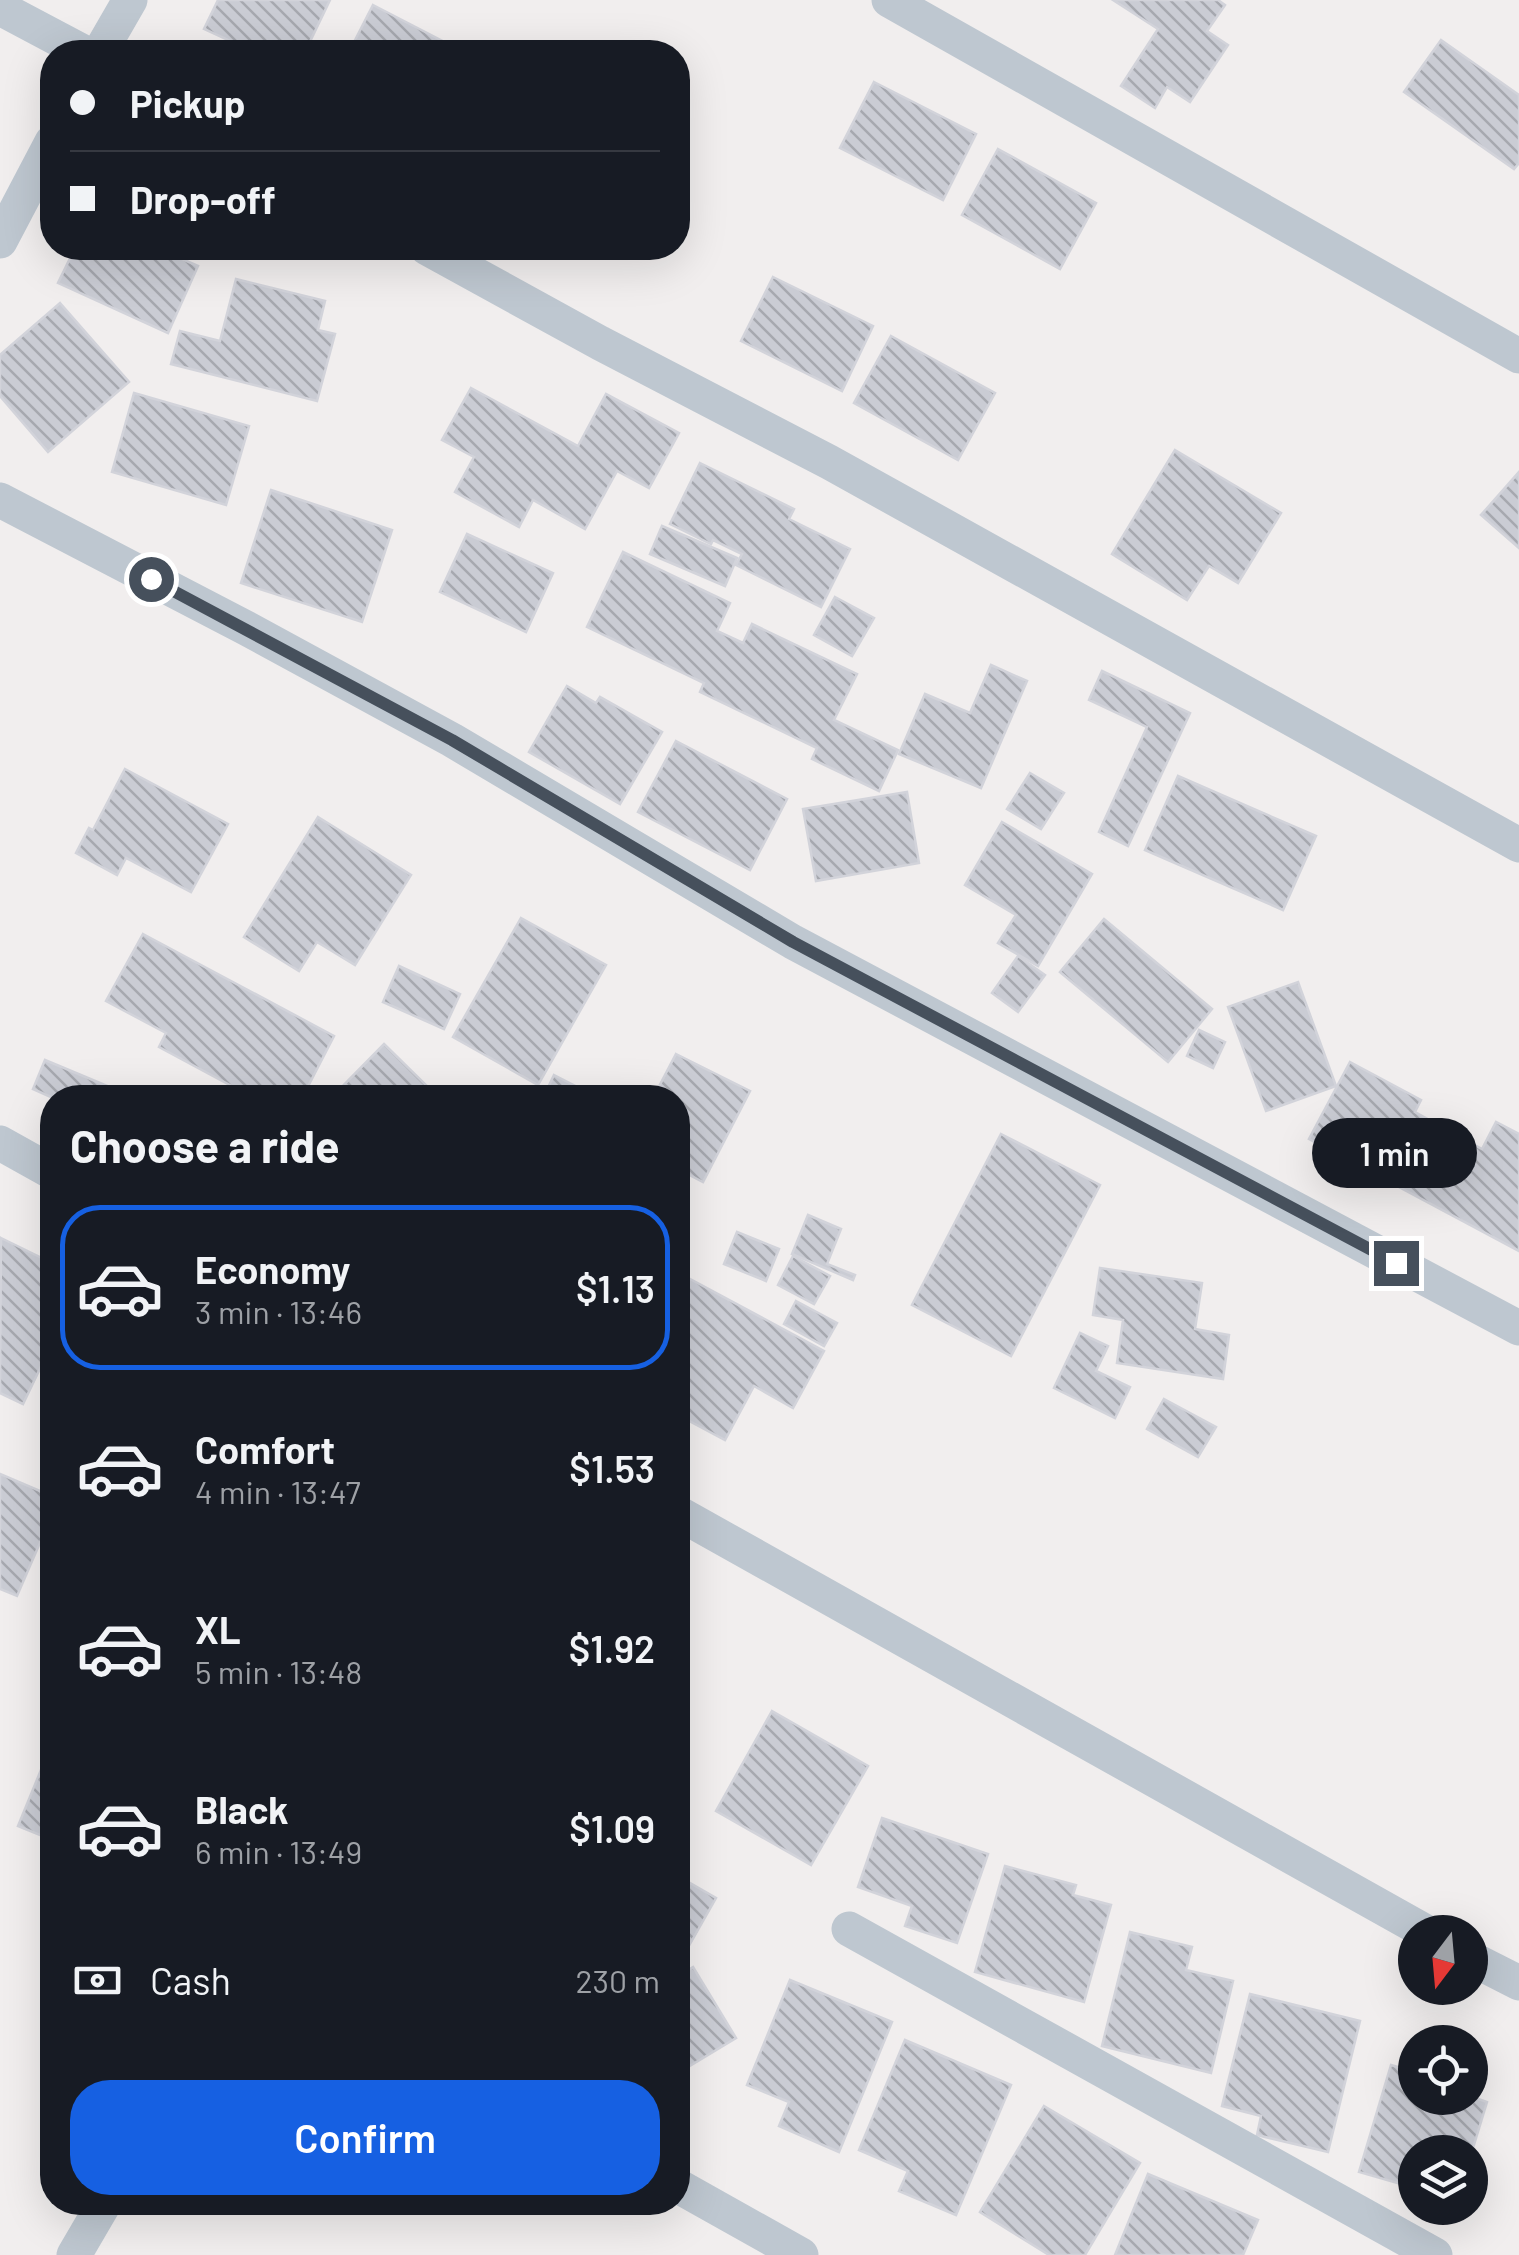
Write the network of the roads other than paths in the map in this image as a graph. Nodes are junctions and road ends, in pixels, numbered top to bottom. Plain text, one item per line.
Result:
1 (130, 0) edge
2 (889, 0) edge
3 (0, 8) edge
4 (60, 40) edge
5 (107, 40) edge
6 (40, 165) edge
7 (0, 241) edge
8 (449, 260) edge
9 (1519, 356) edge
10 (0, 500) edge
11 (1516, 836) edge
12 (0, 1144) edge
13 (40, 1166) edge
14 (1519, 1328) edge
15 (690, 1520) edge
16 (1398, 1916) edge
17 (849, 1929) dead end
18 (1488, 1967) edge
19 (1519, 1983) edge
20 (690, 2193) edge
21 (97, 2215) edge
22 (74, 2255) edge
23 (801, 2255) edge
24 (1435, 2255) edge

1 - 5 street
2 - 9 street
3 - 4 street
6 - 7 street
8 - 11 street
10 - 14 street
12 - 13 street
15 - 16 street
17 - 24 street
18 - 19 street
20 - 23 street
21 - 22 street

